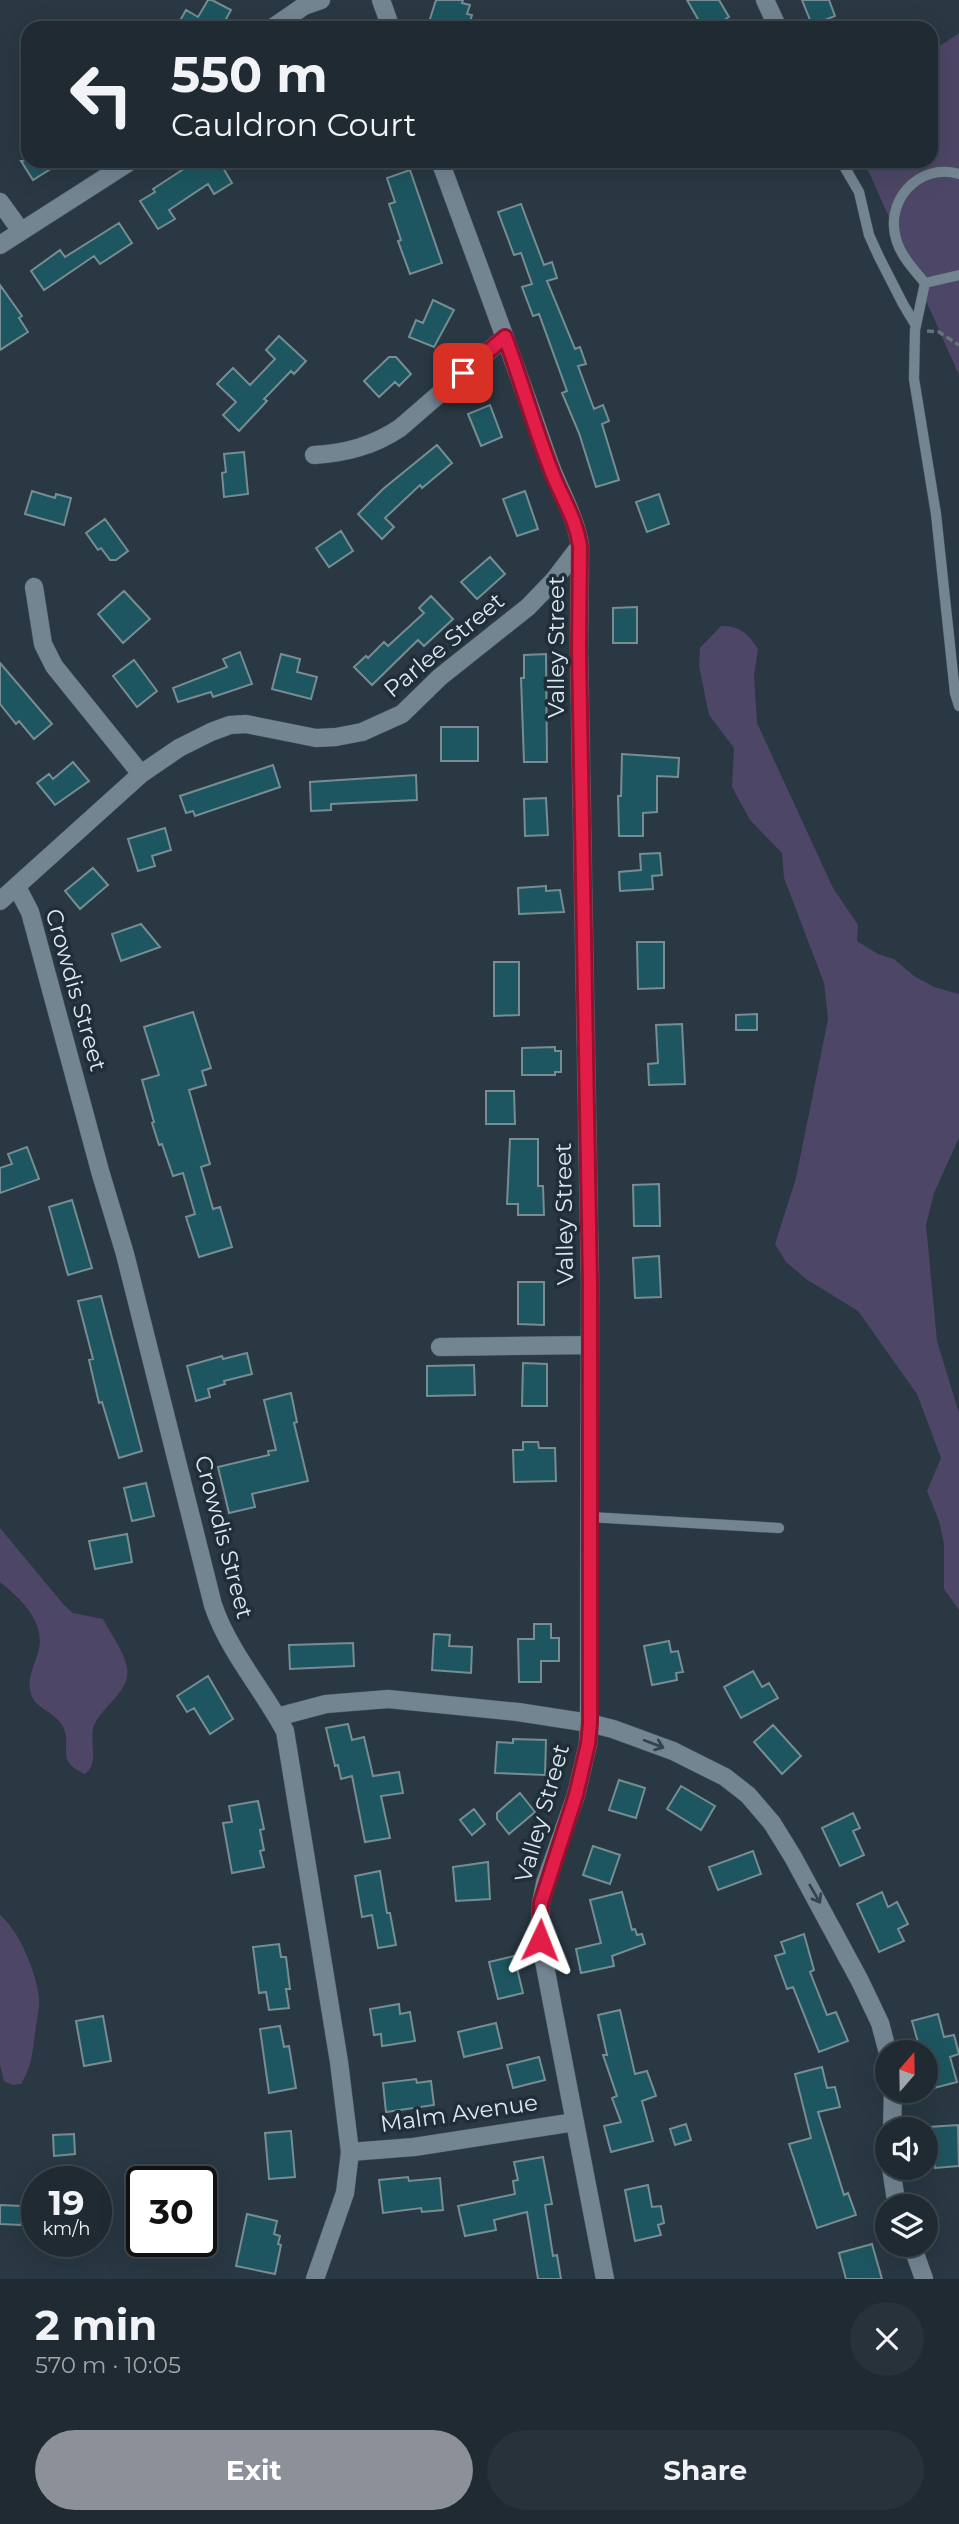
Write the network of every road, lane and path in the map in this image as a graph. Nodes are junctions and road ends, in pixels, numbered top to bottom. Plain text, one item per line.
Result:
1 (321, 0) edge
2 (381, 0) edge
3 (765, 0) edge
4 (282, 21) edge
5 (388, 21) edge
6 (775, 21) edge
7 (120, 168) edge
8 (443, 168) edge
9 (845, 168) edge
10 (959, 174) edge
11 (0, 202) edge
12 (21, 231) junction
13 (0, 245) edge
14 (959, 275) edge
15 (925, 283) junction
16 (915, 327) junction
17 (505, 337) junction
18 (959, 345) edge
19 (314, 455) dead end
20 (580, 546) junction
21 (34, 587) dead end
22 (959, 706) edge
23 (141, 774) junction
24 (16, 887) junction
25 (0, 901) edge
26 (590, 1345) junction
27 (440, 1347) dead end
28 (589, 1517) junction
29 (779, 1528) dead end
30 (277, 1717) junction
31 (590, 1723) junction
32 (885, 2040) edge
33 (575, 2122) junction
34 (350, 2152) junction
35 (916, 2257) edge
36 (315, 2279) edge
37 (605, 2279) edge
38 (924, 2279) edge

1 - 4 street
2 - 5 street
3 - 6 street
7 - 12 street
8 - 17 street, Valley Street
9 - 16 lane
10 - 15 lane
11 - 12 street
12 - 13 street
14 - 15 lane
15 - 16 lane
16 - 18 path
16 - 22 lane
17 - 19 street
17 - 20 street, Valley Street
20 - 23 street, Parlee Street
20 - 26 street, Valley Street
21 - 23 street
23 - 24 street, Parlee Street
24 - 25 street, Parlee Street
24 - 30 street, Crowdis Street
26 - 27 street
26 - 28 street, Valley Street
28 - 29 lane
28 - 31 street, Valley Street
30 - 31 street
30 - 34 street, Crowdis Street
31 -> 32 street
31 - 33 street, Valley Street
33 - 34 street, Malm Avenue
33 - 37 street, Valley Street
34 - 36 street, Crowdis Street
35 - 38 street

